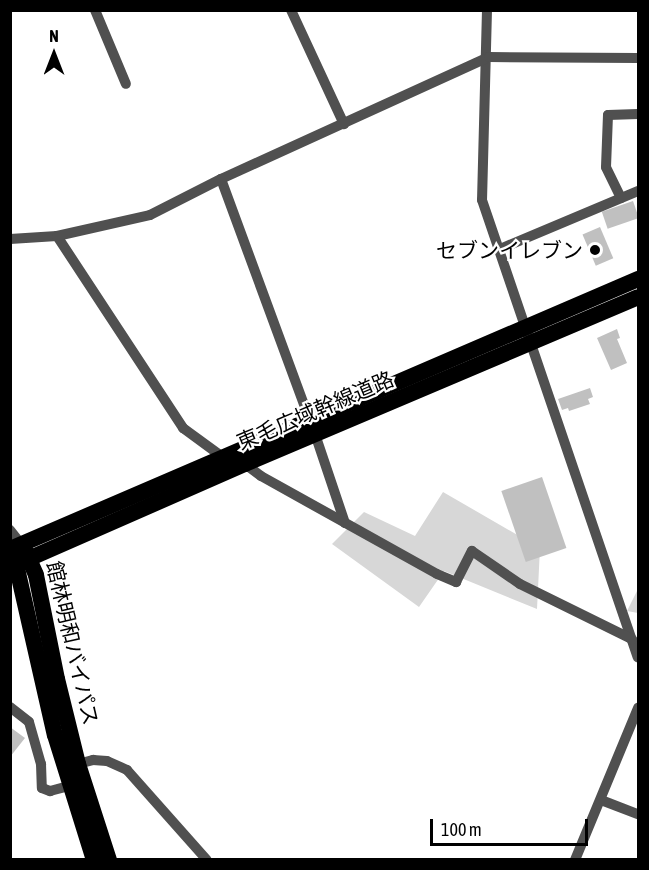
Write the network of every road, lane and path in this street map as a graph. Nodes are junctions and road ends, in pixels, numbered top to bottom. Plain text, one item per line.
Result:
1 (95, 10) edge
2 (291, 10) edge
3 (487, 10) edge
4 (486, 58) junction
5 (639, 58) edge
6 (126, 84) dead end
7 (639, 114) edge
8 (344, 124) junction
9 (221, 179) junction
10 (639, 191) edge
11 (621, 198) junction
12 (57, 236) junction
13 (10, 239) edge
14 (500, 249) junction
15 (639, 279) edge
16 (639, 297) edge
17 (526, 326) junction
18 (532, 342) junction
19 (313, 427) junction
20 (224, 458) junction
21 (245, 464) junction
22 (345, 523) junction
23 (10, 530) edge
24 (18, 556) edge
25 (632, 639) junction
26 (639, 657) edge
27 (10, 707) edge
28 (639, 708) edge
29 (78, 764) junction
30 (69, 786) junction
31 (601, 800) junction
32 (639, 814) edge
33 (94, 860) edge
34 (109, 860) edge
35 (207, 860) edge
36 (575, 860) edge

1 - 6 street
2 - 8 street
3 - 4 street
4 - 5 street
4 - 8 street
4 - 14 street
7 - 11 street
8 - 9 street
9 - 12 street
9 - 19 street
10 - 11 street
11 - 14 street
12 - 13 street
12 - 20 street
14 - 17 street
15 - 17 highway, 東毛広域幹線道路
16 - 18 highway, 東毛広域幹線道路
17 - 18 street
17 - 19 highway, 東毛広域幹線道路
18 - 19 highway, 東毛広域幹線道路
18 - 25 street
19 - 20 highway, 東毛広域幹線道路
19 - 21 highway, 東毛広域幹線道路
19 - 22 street
20 - 24 highway, 東毛広域幹線道路
21 - 22 street
21 - 24 highway, 東毛広域幹線道路
22 - 25 street
23 - 24 street
24 - 29 highway, 館林明和バイパス
24 - 30 highway, 館林明和バイパス
25 - 26 street
27 - 30 street
28 - 31 street
29 - 34 highway, 館林明和バイパス
29 - 35 street
30 - 33 highway, 館林明和バイパス
31 - 32 street
31 - 36 street

